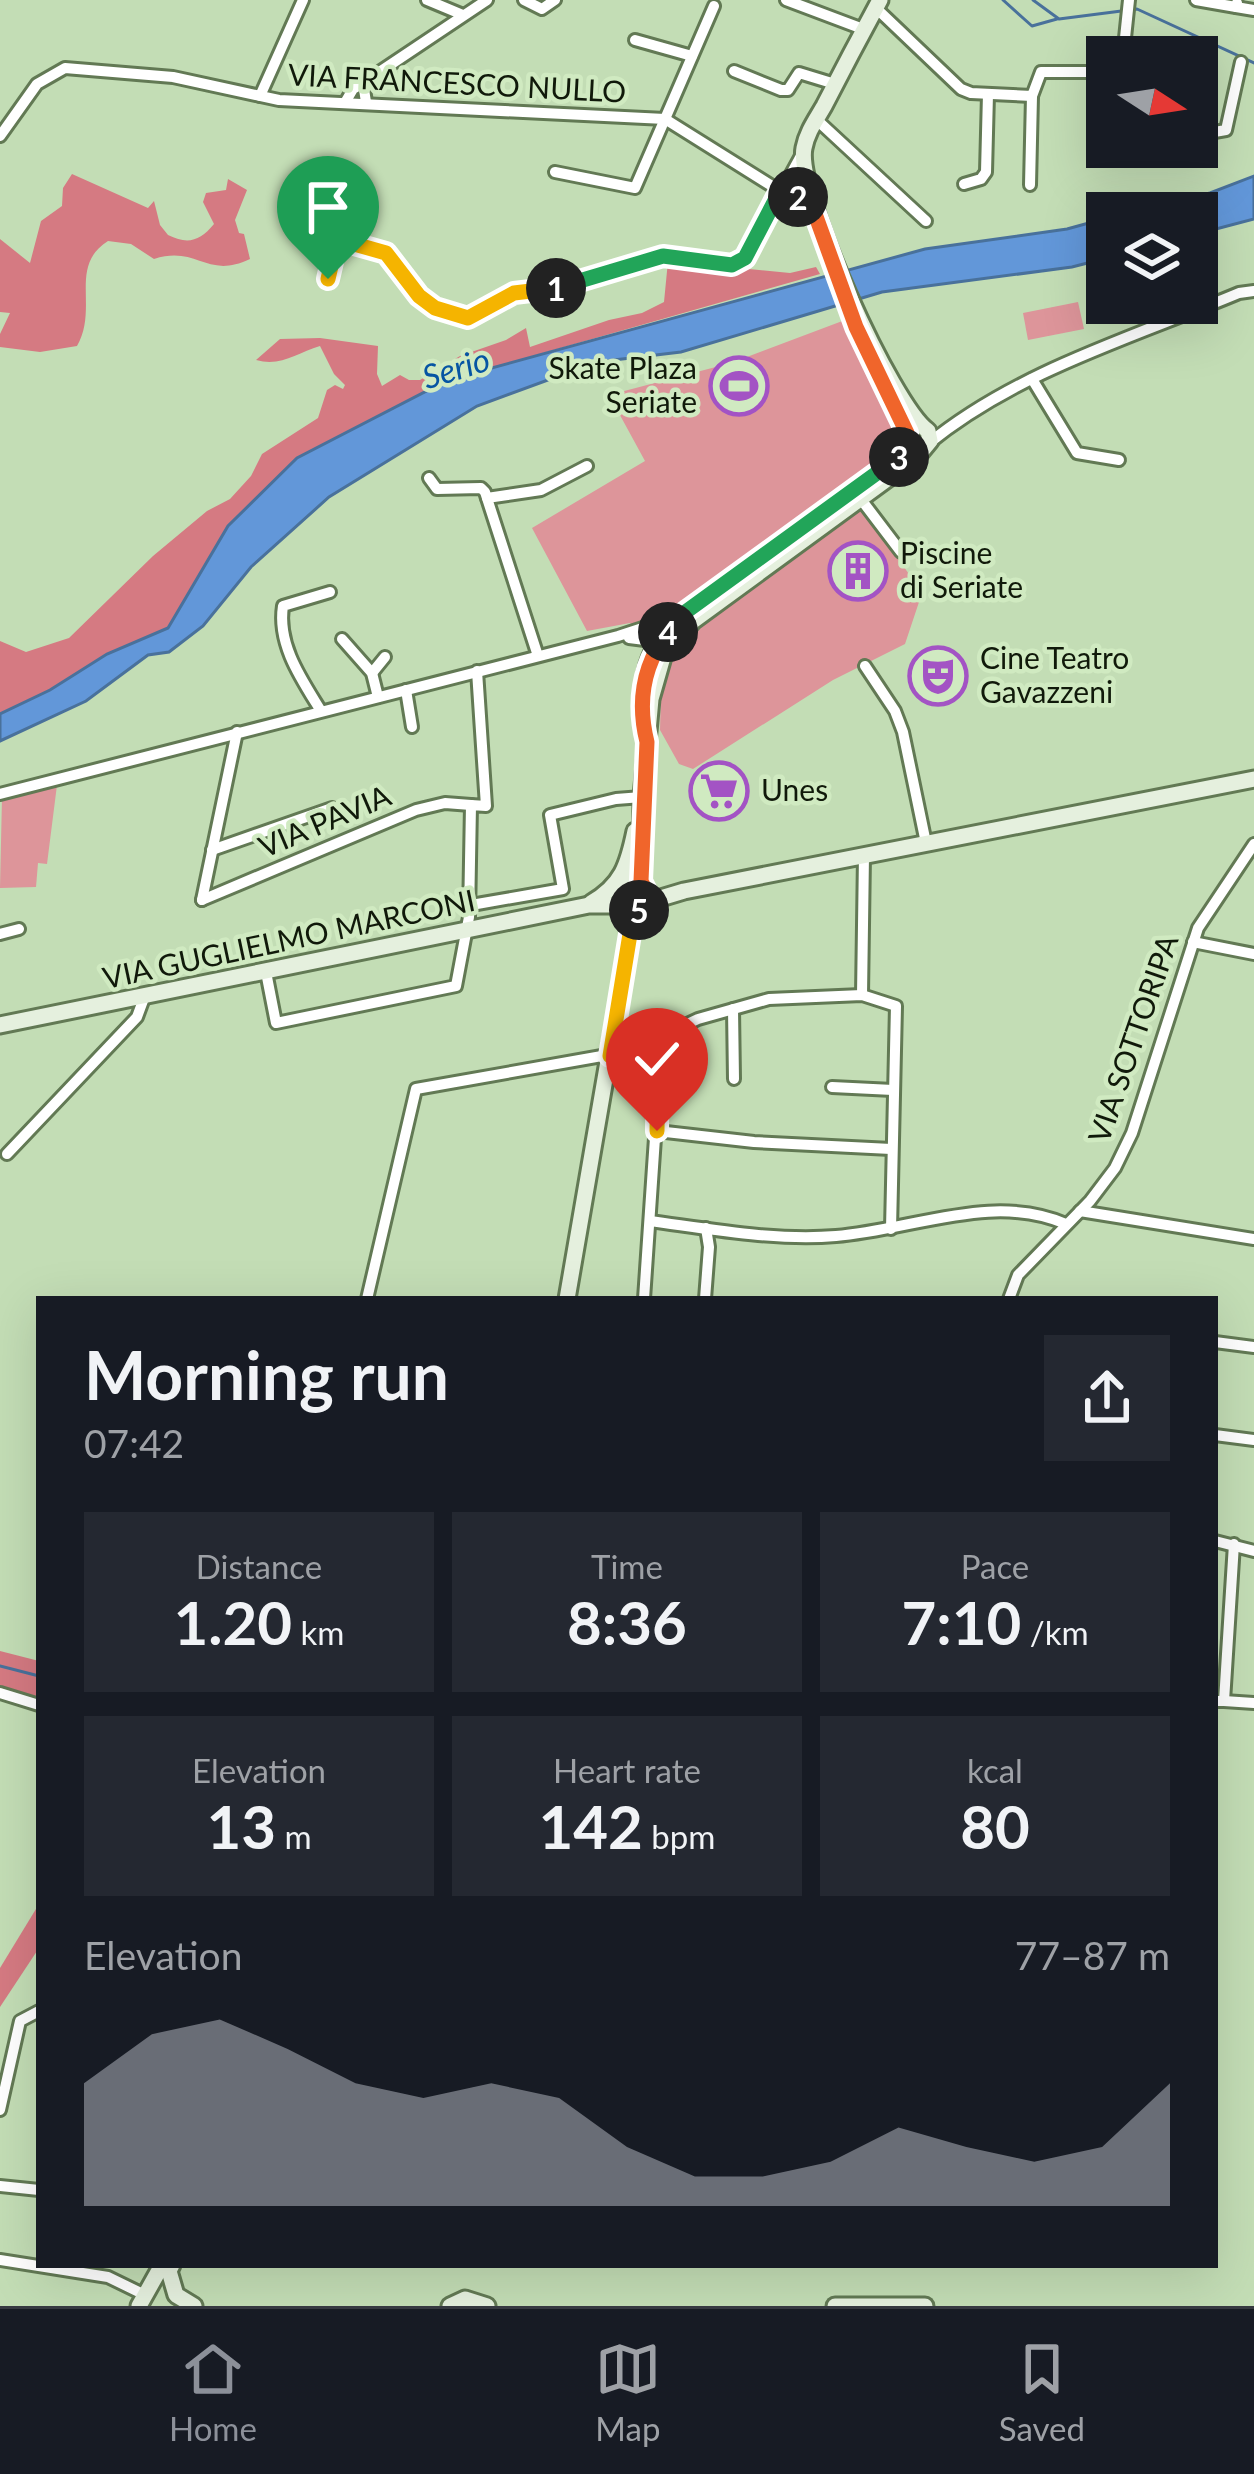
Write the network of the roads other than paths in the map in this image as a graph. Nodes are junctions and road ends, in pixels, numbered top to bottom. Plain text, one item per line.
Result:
1 (304, 0) edge
2 (427, 0) edge
3 (487, 0) edge
4 (524, 0) edge
5 (555, 0) edge
6 (786, 0) edge
7 (1196, 0) edge
8 (1237, 3) edge
9 (878, 4) edge
10 (714, 6) dead end
11 (1254, 10) edge
12 (463, 15) junction
13 (863, 28) junction
14 (635, 40) dead end
15 (692, 56) junction
16 (1240, 62) dead end
17 (734, 71) dead end
18 (1086, 72) edge
19 (363, 83) junction
20 (835, 84) junction
21 (988, 94) junction
22 (1032, 95) junction
23 (260, 96) junction
24 (346, 101) junction
25 (366, 102) junction
26 (665, 119) junction
27 (817, 120) junction
28 (1218, 131) edge
29 (0, 136) edge
30 (802, 154) junction
31 (555, 172) dead end
32 (964, 184) dead end
33 (784, 185) junction
34 (1030, 185) dead end
35 (809, 195) junction
36 (926, 221) dead end
37 (328, 279) dead end
38 (1254, 291) edge
39 (1032, 379) junction
40 (919, 437) junction
41 (1119, 460) dead end
42 (587, 466) dead end
43 (429, 478) dead end
44 (860, 497) junction
45 (487, 498) junction
46 (901, 552) dead end
47 (744, 583) junction
48 (330, 592) dead end
49 (680, 616) junction
50 (623, 637) junction
51 (342, 638) dead end
52 (660, 642) junction
53 (538, 656) junction
54 (385, 657) dead end
55 (865, 666) dead end
56 (646, 670) junction
57 (477, 671) junction
58 (372, 673) junction
59 (406, 690) junction
60 (378, 697) junction
61 (321, 711) junction
62 (412, 727) dead end
63 (237, 732) junction
64 (647, 742) junction
65 (1254, 778) edge
66 (0, 794) edge
67 (642, 797) junction
68 (471, 805) junction
69 (332, 808) dead end
70 (926, 843) junction
71 (1254, 844) edge
72 (212, 850) junction
73 (864, 855) junction
74 (642, 882) junction
75 (670, 895) junction
76 (627, 899) junction
77 (477, 904) dead end
78 (19, 928) dead end
79 (467, 932) junction
80 (0, 934) edge
81 (1193, 943) junction
82 (1254, 954) edge
83 (266, 972) junction
84 (862, 994) junction
85 (144, 998) junction
86 (733, 1009) junction
87 (0, 1025) edge
88 (658, 1037) junction
89 (610, 1056) junction
90 (734, 1079) dead end
91 (832, 1087) dead end
92 (893, 1090) junction
93 (657, 1131) junction
94 (890, 1149) junction
95 (7, 1154) dead end
96 (1080, 1211) junction
97 (1040, 1214) junction
98 (650, 1221) junction
99 (1066, 1224) junction
100 (706, 1228) junction
101 (891, 1229) junction
102 (1254, 1239) edge
103 (1038, 1253) junction
104 (369, 1296) edge
105 (568, 1296) edge
106 (644, 1296) edge
107 (705, 1296) edge
108 (1011, 1296) edge
109 (1218, 1342) edge
110 (1254, 1348) edge
111 (1218, 1435) edge
112 (1254, 1440) edge
113 (1218, 1541) edge
114 (1234, 1544) junction
115 (1254, 1551) edge
116 (1218, 1616) edge
117 (1230, 1616) junction
118 (0, 1693) edge
119 (1220, 1701) edge
120 (1254, 1703) edge
121 (36, 1704) edge
122 (36, 2013) edge
123 (0, 2110) edge
124 (0, 2186) edge
125 (36, 2186) edge
126 (0, 2260) edge
127 (36, 2266) edge
128 (51, 2268) edge
129 (160, 2268) edge
130 (170, 2268) edge
131 (141, 2301) edge
132 (866, 2305) edge
133 (903, 2305) edge
134 (194, 2306) edge
135 (450, 2306) edge
136 (487, 2306) edge
137 (835, 2306) edge
138 (926, 2306) edge

1 - 23 street
2 - 12 street
3 - 12 street
4 - 5 street
6 - 13 street
7 - 8 street
8 - 11 street
9 - 13 street
9 - 21 street
10 - 15 street
12 - 19 street
13 - 20 street
14 - 15 street
15 - 26 street
16 - 28 street
17 - 20 street
18 - 22 street
19 - 24 street
19 - 25 street
20 - 27 street
21 - 22 street
21 - 32 street
22 - 34 street
23 - 24 street, VIA FRANCESCO NULLO
23 - 29 street, VIA FRANCESCO NULLO
24 - 25 street, VIA FRANCESCO NULLO
25 - 26 street, VIA FRANCESCO NULLO
26 - 31 street
26 - 33 street, VIA FRANCESCO NULLO
27 - 30 street
27 - 35 street
27 - 36 street
30 - 33 street
30 - 35 street
33 - 35 street, VIA FRANCESCO NULLO
33 - 37 street
35 - 40 street
38 - 39 street
39 - 40 street
39 - 41 street
40 - 44 street
40 - 49 street
42 - 45 street
43 - 45 street
44 - 46 street
44 - 47 street
45 - 53 street
47 - 52 street
47 - 64 street
48 - 61 street
49 - 50 street
49 - 52 street
50 - 52 street
50 - 53 street
50 - 56 street
51 - 58 street
52 - 56 street
53 - 57 street
54 - 58 street
55 - 70 street
56 - 64 street
57 - 59 street
57 - 68 street
58 - 60 street
59 - 60 street
59 - 62 street
60 - 61 street
61 - 63 street
63 - 66 street
63 - 72 street
64 - 67 street
65 - 70 street, VIA GUGLIELMO MARCONI
67 - 74 street
67 - 76 street
67 - 77 street
68 - 72 street, VIA PAVIA
68 - 79 street
69 - 72 street
70 - 73 street, VIA GUGLIELMO MARCONI
71 - 81 street, VIA SOTTORIPA
73 - 75 street, VIA GUGLIELMO MARCONI
73 - 84 street
74 - 75 street
74 - 76 street
75 - 76 street, VIA GUGLIELMO MARCONI
76 - 79 street, VIA GUGLIELMO MARCONI
76 - 89 street
78 - 80 street
79 - 83 street, VIA GUGLIELMO MARCONI
79 - 83 street
81 - 82 street
81 - 96 street, VIA SOTTORIPA
83 - 85 street, VIA GUGLIELMO MARCONI
84 - 86 street
84 - 92 street
85 - 87 street, VIA GUGLIELMO MARCONI
85 - 95 street
86 - 88 street
86 - 90 street
88 - 89 street
88 - 93 street
89 - 104 street
89 - 105 street
91 - 92 street
92 - 94 street
93 - 94 street
93 - 98 street
94 - 101 street
96 - 99 street, VIA SOTTORIPA
96 - 102 street
97 - 99 street
97 - 101 street
97 - 103 street
98 - 100 street
98 - 106 street
99 - 103 street, VIA SOTTORIPA
100 - 101 street
100 - 107 street
103 - 108 street, VIA SOTTORIPA
109 - 110 street
111 - 112 street
113 - 114 street
114 - 115 street
114 - 117 street
116 - 117 street
117 - 119 street
118 - 121 street
119 - 120 street
122 - 123 street
124 - 125 street
126 - 127 street
128 - 131 street
129 - 131 street
130 - 134 street
132 - 133 street
132 - 137 street
133 - 138 street
135 - 136 street

